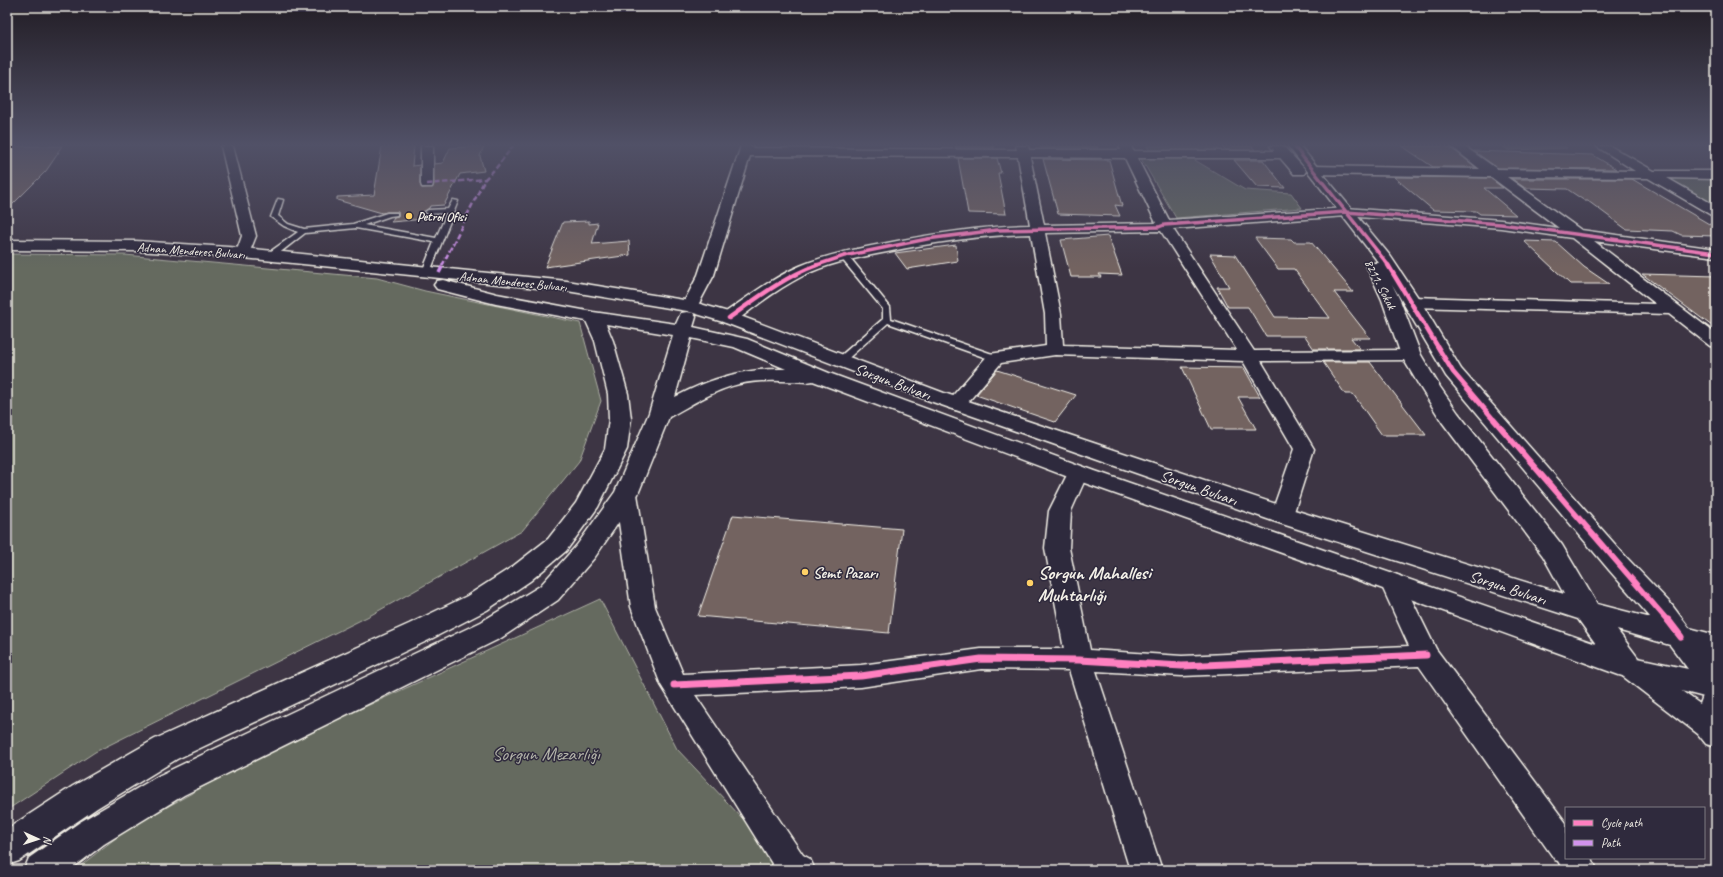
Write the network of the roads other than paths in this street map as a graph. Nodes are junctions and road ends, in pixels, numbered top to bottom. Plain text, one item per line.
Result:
1 (238, 187) edge
2 (734, 187) edge
3 (1031, 187) edge
4 (1145, 187) edge
5 (1313, 187) edge
6 (1323, 187) edge
7 (1512, 187) edge
8 (1674, 187) edge
9 (280, 200) dead end
10 (455, 201) dead end
11 (451, 211) junction
12 (428, 212) dead end
13 (1716, 212) edge
14 (1339, 213) junction
15 (395, 214) dead end
16 (1164, 225) junction
17 (354, 226) junction
18 (1038, 229) junction
19 (303, 231) junction
20 (1575, 233) junction
21 (438, 242) junction
22 (7, 245) edge
23 (243, 253) junction
24 (1716, 253) edge
25 (270, 256) junction
26 (844, 256) junction
27 (374, 267) junction
28 (426, 272) junction
29 (628, 296) junction
30 (1412, 302) junction
31 (690, 306) junction
32 (1673, 309) junction
33 (593, 317) junction
34 (729, 318) junction
35 (887, 320) junction
36 (684, 331) junction
37 (1716, 342) edge
38 (1055, 350) junction
39 (1411, 355) junction
40 (1248, 356) junction
41 (995, 358) junction
42 (831, 369) junction
43 (956, 404) junction
44 (660, 413) junction
45 (1078, 473) junction
46 (626, 494) junction
47 (1282, 515) junction
48 (1392, 582) junction
49 (1588, 612) junction
50 (1681, 637) junction
51 (1716, 646) edge
52 (1426, 655) junction
53 (1079, 660) junction
54 (1629, 667) junction
55 (674, 684) junction
56 (1716, 687) edge
57 (1716, 695) edge
58 (1712, 730) edge
59 (1565, 848) edge
60 (7, 849) edge
61 (1573, 859) edge
62 (42, 870) edge
63 (800, 870) edge
64 (1146, 870) edge
65 (1581, 870) edge

1 - 23 street
2 - 31 street
3 - 18 street
4 - 16 street
5 - 14 main road, 8211. Sokak
6 - 14 main road
7 - 20 street
8 - 13 street
9 - 19 lane
10 - 11 lane
11 - 12 lane
11 - 21 lane
14 - 16 street
14 - 20 street
14 - 30 main road
14 - 39 main road, 8211. Sokak
15 - 17 lane
16 - 18 street
16 - 40 street
17 - 19 lane
17 - 21 lane
18 - 26 street
18 - 38 street
19 - 25 lane
20 - 24 street
20 - 32 street
21 - 28 lane
22 - 23 main road, Adnan Menderes Bulvarı
23 - 25 main road, Adnan Menderes Bulvarı
25 - 27 main road, Adnan Menderes Bulvarı
26 - 34 street
26 - 35 lane
27 - 28 main road, Adnan Menderes Bulvarı
27 - 33 main road, Adnan Menderes Bulvarı
28 - 29 main road, Adnan Menderes Bulvarı
29 - 31 main road, Adnan Menderes Bulvarı
29 - 33 main road
30 - 32 street
30 - 50 main road
31 - 34 main road, Sorgun Bulvarı
31 - 36 main road
32 - 37 street
33 - 36 main road, Adnan Menderes Bulvarı
33 - 60 main road
34 - 42 main road, Sorgun Bulvarı
35 - 41 lane
35 - 42 lane
36 - 42 main road, Adnan Menderes Bulvarı
36 - 44 main road
38 - 40 street
38 - 41 street
39 - 40 street
39 - 49 main road, 8211. Sokak
40 - 47 street
41 - 43 street
42 - 43 main road, Sorgun Bulvarı
42 - 44 main road
42 - 45 main road, Sorgun Bulvarı
43 - 47 main road, Sorgun Bulvarı
44 - 46 main road
45 - 48 main road, Sorgun Bulvarı
45 - 53 street
46 - 55 street
46 - 62 main road
47 - 49 main road, Sorgun Bulvarı
48 - 52 street
48 - 54 main road, Sorgun Bulvarı
49 - 50 main road, Sorgun Bulvarı
49 - 54 main road, 8211. Sokak
50 - 51 main road, Sorgun Bulvarı
50 - 56 main road
52 - 53 street
52 - 59 street
53 - 55 street
53 - 64 street
54 - 56 main road, Sorgun Bulvarı
54 - 58 street
55 - 63 street
57 - 58 street
61 - 65 street

